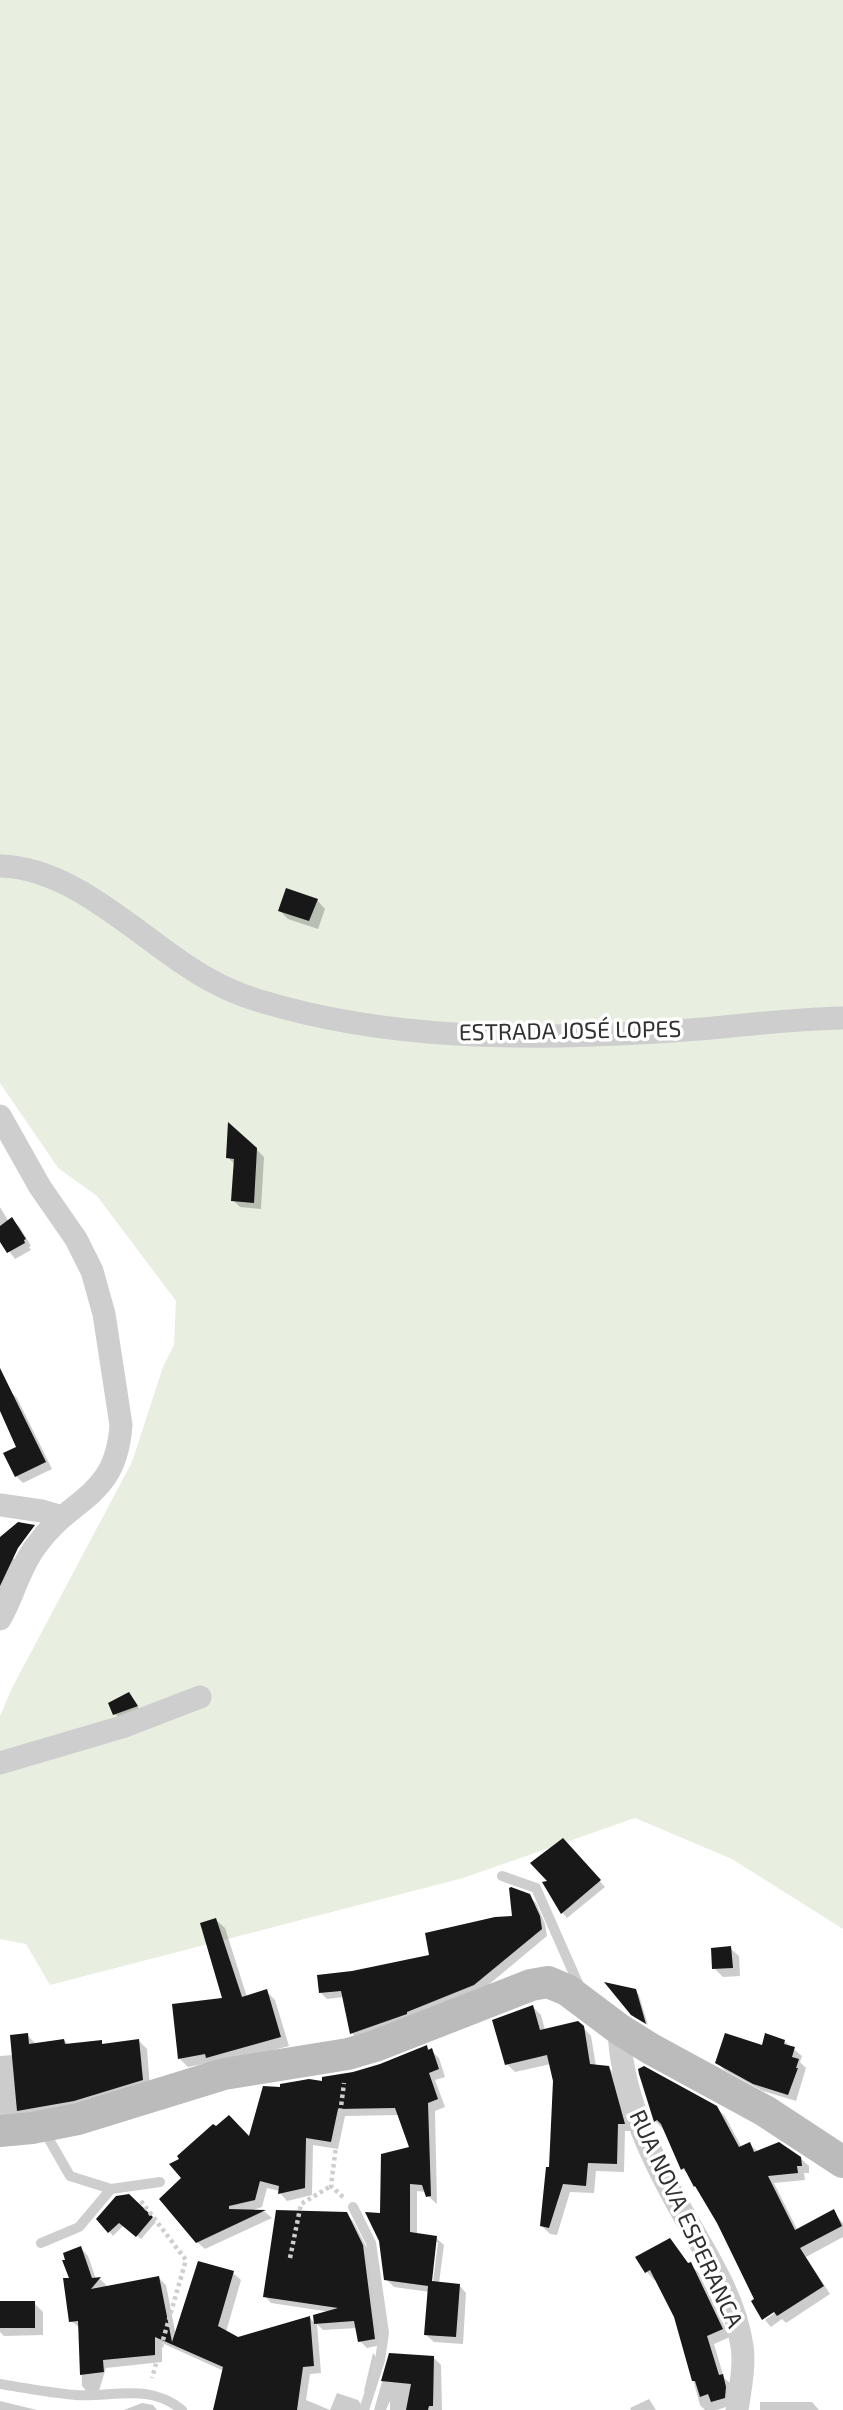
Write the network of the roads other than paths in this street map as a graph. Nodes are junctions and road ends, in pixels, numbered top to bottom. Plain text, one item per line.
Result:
1 (0, 866) edge
2 (843, 1018) edge
3 (0, 1116) edge
4 (0, 1504) edge
5 (62, 1517) junction
6 (0, 1619) edge
7 (200, 1697) dead end
8 (0, 1763) edge
9 (502, 1876) dead end
10 (588, 2005) junction
11 (619, 2029) junction
12 (41, 2126) junction
13 (0, 2131) edge
14 (843, 2162) edge
15 (160, 2182) dead end
16 (111, 2189) junction
17 (353, 2207) road end
18 (41, 2243) dead end
19 (0, 2384) edge
20 (182, 2410) edge
21 (365, 2410) edge
22 (737, 2410) edge

1 - 2 street, ESTRADA JOSÉ LOPES
3 - 5 street
4 - 5 street
5 - 6 street
7 - 8 street
9 - 10 lane
10 - 11 street
10 - 12 street
11 - 14 street
11 - 22 street, RUA NOVA ESPERANCA
12 - 13 street
12 - 16 lane
15 - 16 lane
16 - 18 lane
17 - 21 lane
19 - 20 lane

